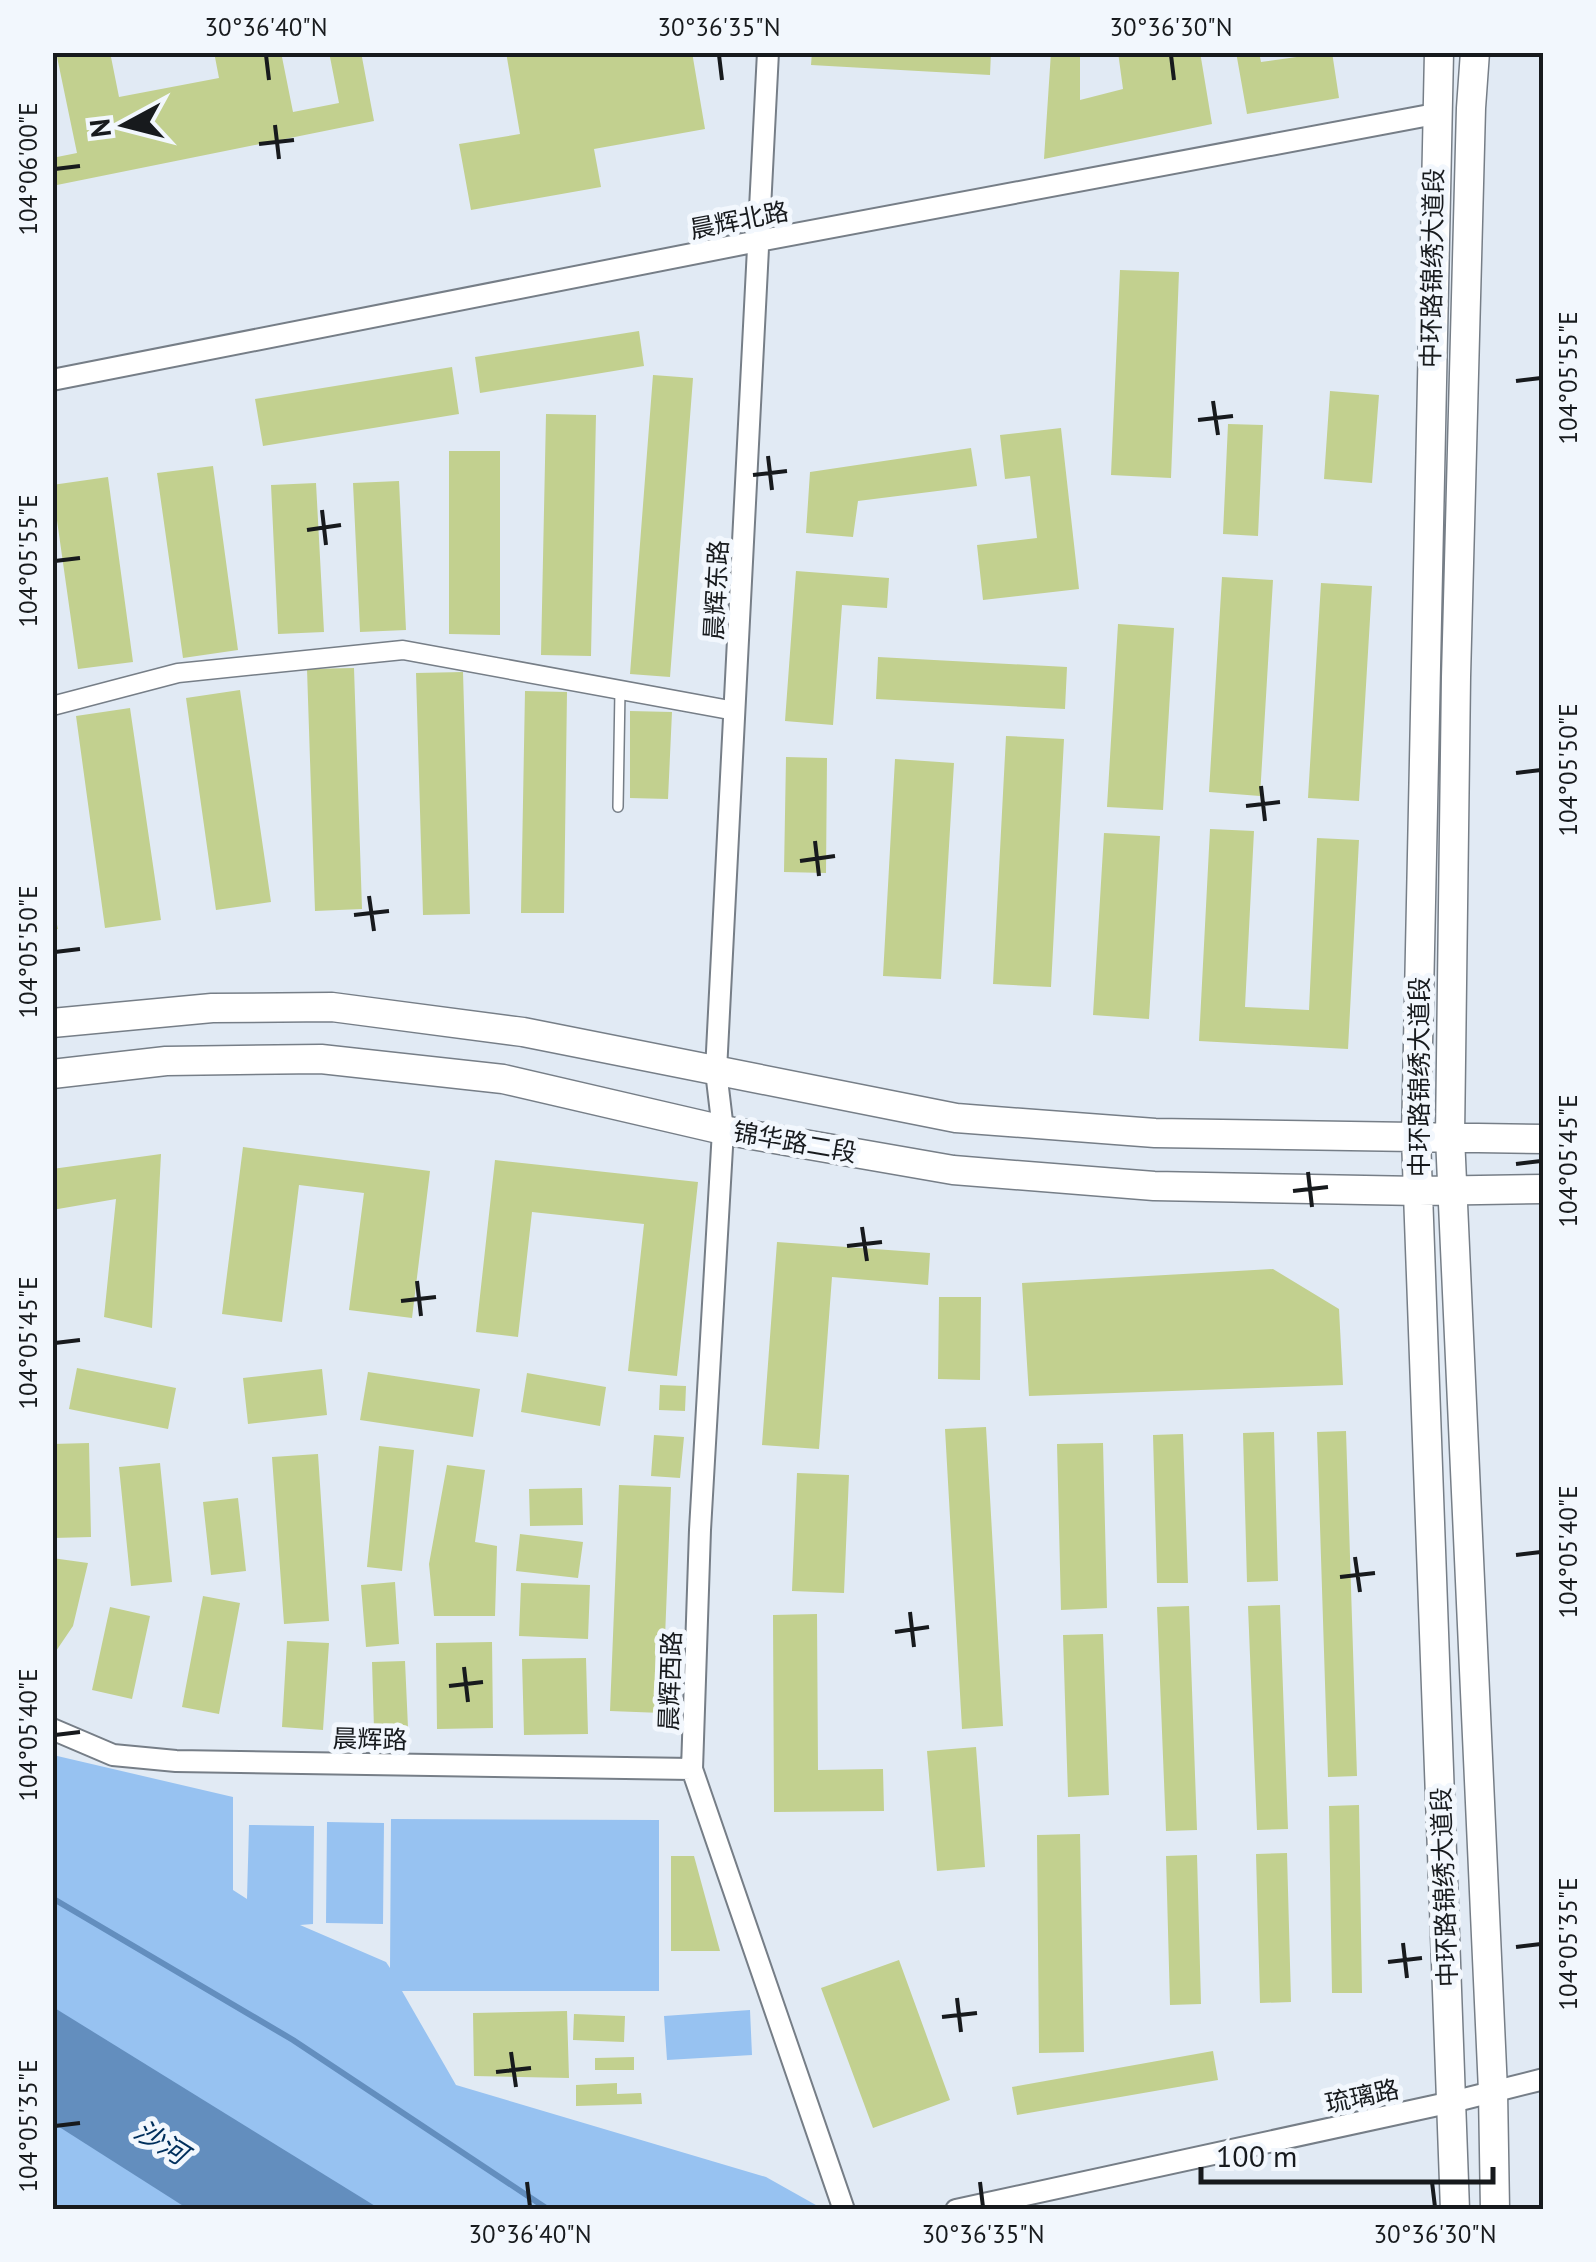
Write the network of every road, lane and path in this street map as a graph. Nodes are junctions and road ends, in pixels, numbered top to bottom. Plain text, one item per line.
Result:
1 (768, 52) edge
2 (1439, 52) edge
3 (1475, 52) edge
4 (1435, 114) junction
5 (758, 241) junction
6 (52, 380) edge
7 (620, 690) junction
8 (52, 706) edge
9 (735, 710) junction
10 (618, 808) dead end
11 (52, 1023) edge
12 (716, 1071) junction
13 (52, 1074) edge
14 (723, 1130) junction
15 (1450, 1137) junction
16 (1416, 1138) junction
17 (1544, 1139) edge
18 (1544, 1189) edge
19 (1419, 1191) junction
20 (1451, 1191) junction
21 (52, 1729) edge
22 (692, 1769) junction
23 (1544, 2079) edge
24 (1492, 2092) junction
25 (1452, 2102) junction
26 (844, 2210) edge
27 (956, 2210) edge
28 (1455, 2210) edge
29 (1495, 2210) edge

1 - 5 street, 晨辉东路
2 - 4 main road, 中环路锦绣大道段
3 - 15 main road, 中环路锦绣大道段
4 - 5 street, 晨辉北路
4 - 16 main road, 中环路锦绣大道段
5 - 6 street, 晨辉北路
5 - 9 street, 晨辉东路
7 - 8 street
7 - 9 street
7 - 10 lane
9 - 12 street, 晨辉东路
11 - 12 main road
12 - 14 street, 晨辉东路
12 - 16 main road
13 - 14 main road, 锦华路二段
14 - 19 main road, 锦华路二段
14 - 22 street, 晨辉西路
15 - 16 main road
15 - 17 main road
15 - 20 main road, 中环路锦绣大道段
16 - 19 main road, 中环路锦绣大道段
18 - 20 main road, 锦华路二段
19 - 20 main road, 锦华路二段
19 - 25 main road, 中环路锦绣大道段
20 - 24 main road, 中环路锦绣大道段
21 - 22 street, 晨辉路
22 - 26 street, 晨辉西路
23 - 24 street, 琉璃路
24 - 25 street, 琉璃路
24 - 29 main road, 中环路锦绣大道段
25 - 27 street, 琉璃路
25 - 28 main road, 中环路锦绣大道段

